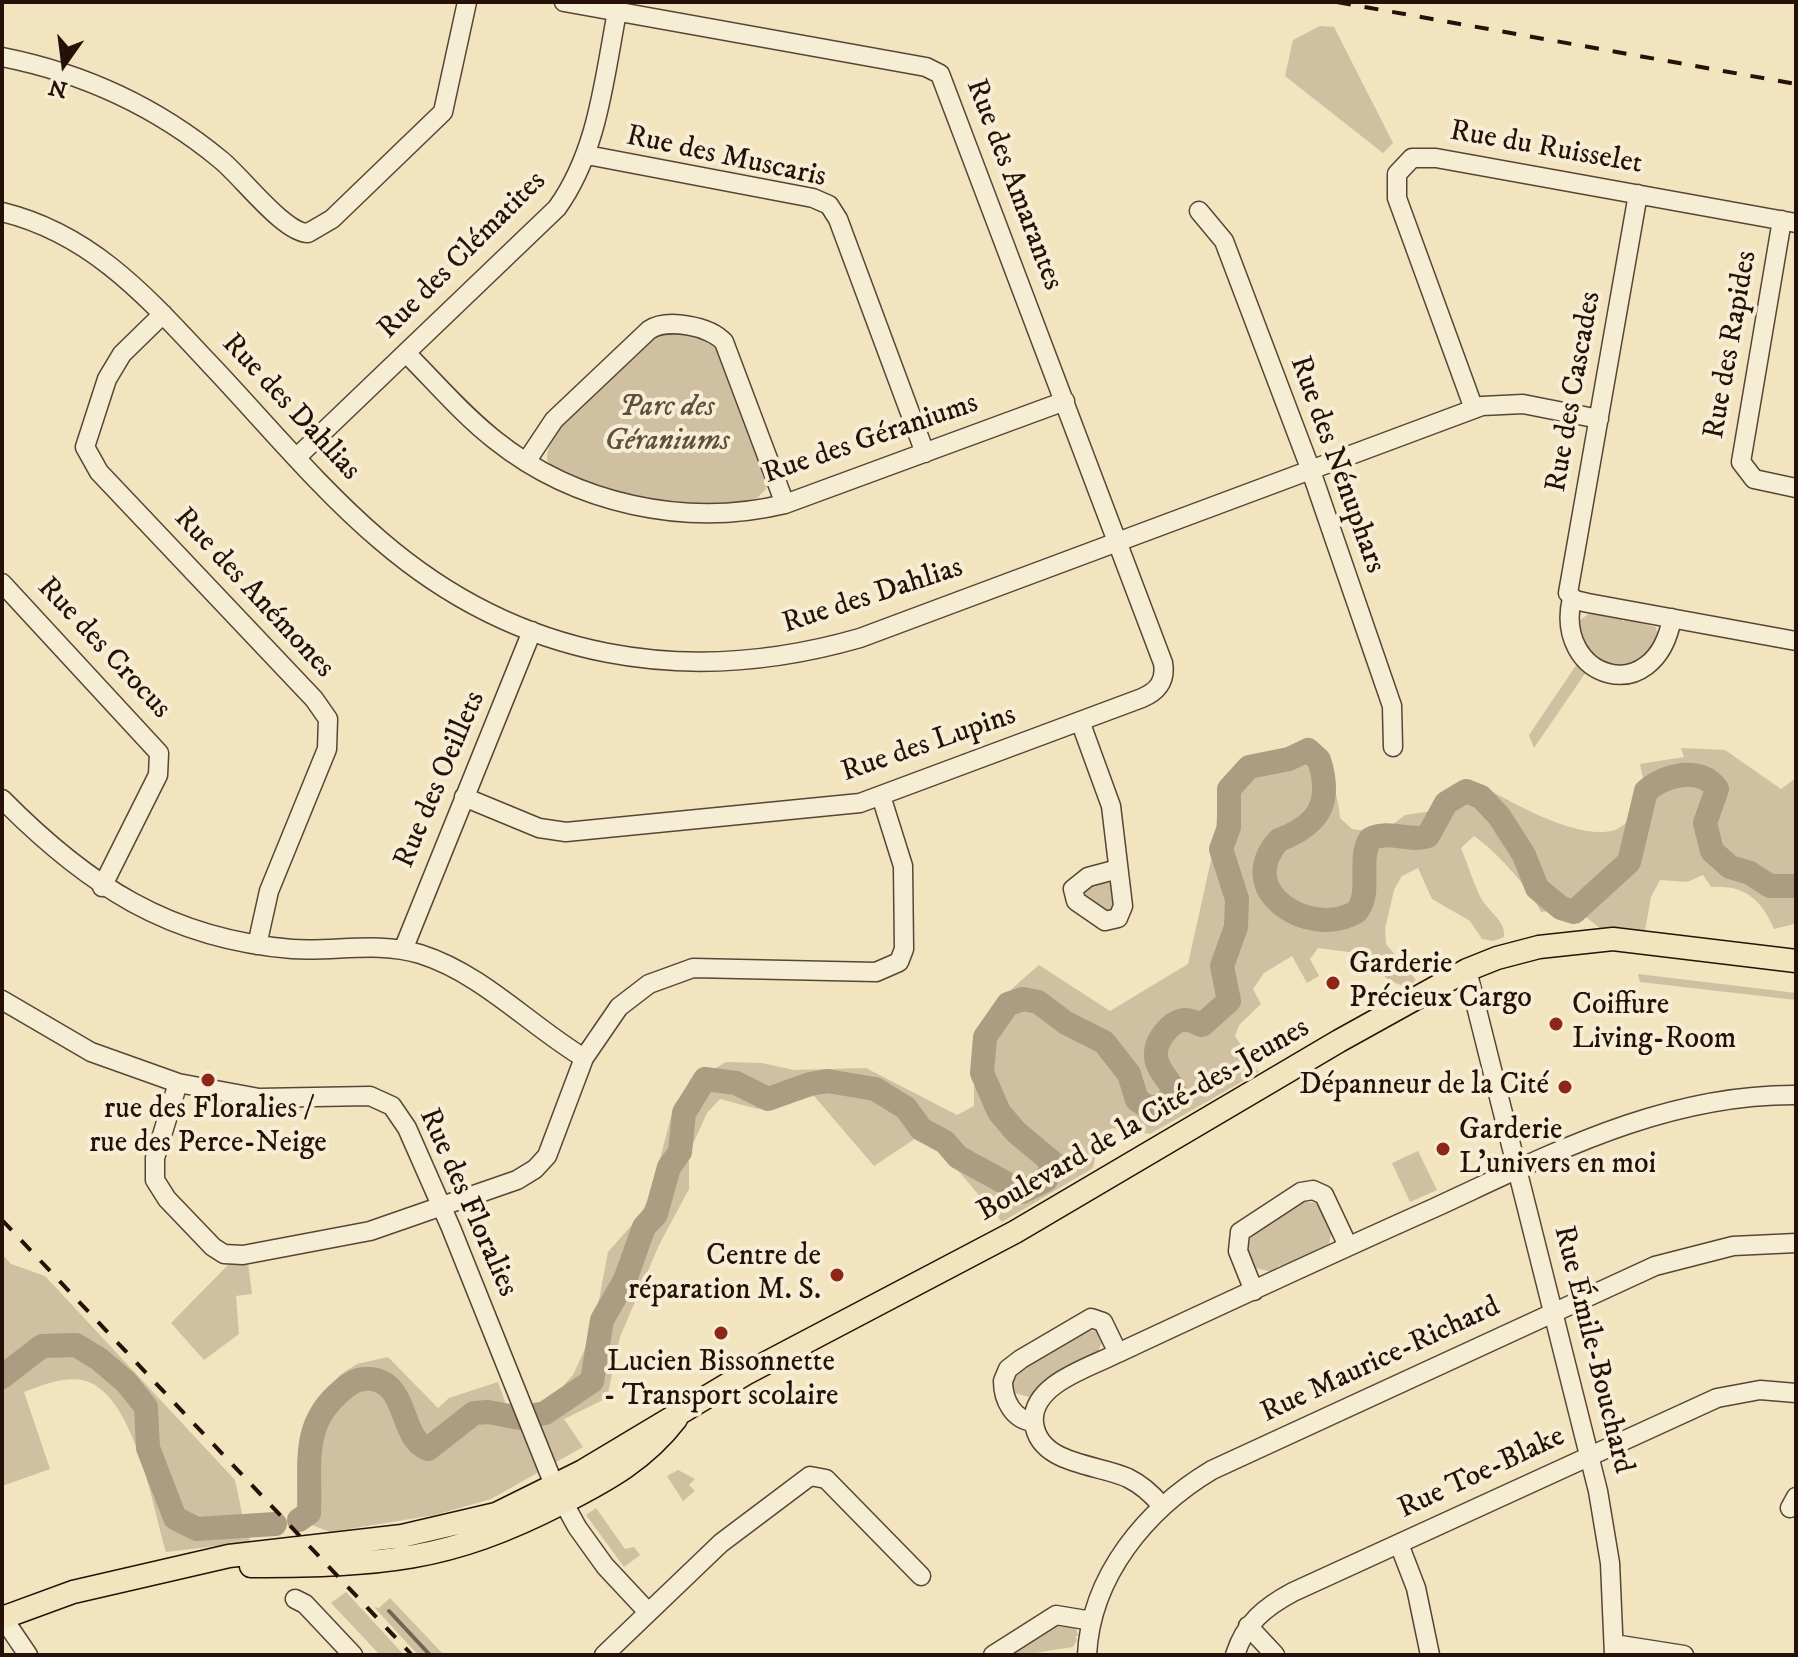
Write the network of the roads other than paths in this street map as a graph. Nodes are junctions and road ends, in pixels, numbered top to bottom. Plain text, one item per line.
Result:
1 (467, 2) edge
2 (564, 2) edge
3 (617, 12) junction
4 (2, 57) edge
5 (587, 155) junction
6 (1638, 194) junction
7 (1199, 211) dead end
8 (2, 212) edge
9 (1789, 222) edge
10 (163, 314) junction
11 (407, 354) junction
12 (1065, 401) junction
13 (1474, 409) junction
14 (1599, 419) junction
15 (925, 453) junction
16 (297, 457) junction
17 (526, 462) junction
18 (1310, 468) junction
19 (1796, 488) edge
20 (785, 504) junction
21 (1117, 541) junction
22 (2, 583) edge
23 (1572, 598) junction
24 (1672, 618) junction
25 (532, 631) junction
26 (1796, 641) edge
27 (1080, 721) junction
28 (1393, 747) dead end
29 (881, 796) junction
30 (464, 797) junction
31 (2, 799) edge
32 (1118, 869) dead end
33 (102, 887) junction
34 (257, 945) junction
35 (403, 950) junction
36 (1796, 961) edge
37 (1467, 970) junction
38 (2, 1000) edge
39 (584, 1058) junction
40 (178, 1083) junction
41 (1796, 1095) edge
42 (1518, 1169) junction
43 (441, 1207) junction
44 (1796, 1243) edge
45 (1348, 1246) junction
46 (1254, 1291) junction
47 (1553, 1310) junction
48 (1118, 1353) junction
49 (1796, 1393) edge
50 (1034, 1422) junction
51 (1589, 1455) junction
52 (558, 1494) junction
53 (1161, 1505) junction
54 (1399, 1544) junction
55 (921, 1576) dead end
56 (295, 1599) dead end
57 (648, 1612) junction
58 (2, 1618) edge
59 (1092, 1621) junction
60 (1248, 1626) junction
61 (1614, 1650) edge
62 (28, 1655) edge
63 (353, 1655) edge
64 (604, 1655) edge
65 (993, 1655) edge
66 (1087, 1655) edge
67 (1235, 1655) edge
68 (1275, 1655) edge
69 (1430, 1655) edge
70 (1684, 1655) edge

1 - 4 street
2 - 3 street, Rue des Amarantes
3 - 5 street, Rue des Clématites
3 - 12 street, Rue des Amarantes
5 - 11 street, Rue des Clématites
5 - 15 street, Rue des Muscaris
6 - 9 street, Rue du Ruisselet
6 - 13 street, Rue du Ruisselet
6 - 14 street, Rue des Cascades
7 - 18 street, Rue des Nénuphars
8 - 10 street, Rue des Dahlias
9 - 19 street, Rue des Rapides
10 - 16 street, Rue des Dahlias
10 - 34 street, Rue des Anémones
11 - 16 street, Rue des Clématites
11 - 17 street, Rue des Géraniums
12 - 15 street, Rue des Géraniums
12 - 21 street, Rue des Amarantes
13 - 14 street, Rue des Dahlias
13 - 18 street, Rue des Dahlias
14 - 23 street, Rue des Cascades
15 - 20 street, Rue des Géraniums
16 - 25 street, Rue des Dahlias
17 - 20 street, Rue des Géraniums
17 - 20 street
18 - 21 street, Rue des Dahlias
18 - 28 street, Rue des Nénuphars
21 - 25 street, Rue des Dahlias
21 - 27 street, Rue des Lupins
22 - 33 street, Rue des Crocus
23 - 24 street
23 - 24 street, Rue des Cascades
24 - 26 street
25 - 30 street, Rue des Oeillets
27 - 29 street, Rue des Lupins
27 - 32 street
29 - 30 street, Rue des Lupins
29 - 39 street
30 - 35 street, Rue des Oeillets
31 - 33 street
33 - 34 street
34 - 35 street
35 - 39 street
36 - 37 main road, Boulevard de la Cité-des-Jeunes
37 - 42 street, Rue Émile-Bouchard
37 - 52 main road, Boulevard de la Cité-des-Jeunes
38 - 40 street, Rue des Floralies
39 - 43 street
40 - 43 street, Rue des Floralies
40 - 43 street
41 - 42 street
42 - 45 street
42 - 47 street, Rue Émile-Bouchard
43 - 52 street, Rue des Floralies
44 - 47 street, Rue Maurice-Richard
45 - 46 street
45 - 46 street
46 - 48 street
47 - 51 street, Rue Émile-Bouchard
47 - 53 street, Rue Maurice-Richard
48 - 50 street
48 - 50 street
49 - 51 street, Rue Toe-Blake
50 - 53 street
51 - 54 street, Rue Toe-Blake
51 - 61 street, Rue Émile-Bouchard
52 - 57 street, Rue des Floralies
52 - 58 main road, Boulevard de la Cité-des-Jeunes
53 - 59 street, Rue Maurice-Richard
54 - 60 street, Rue Toe-Blake
54 - 69 street
55 - 57 street
56 - 63 street
57 - 64 street
58 - 62 street
59 - 65 street
59 - 66 street, Rue Maurice-Richard
60 - 67 street, Rue Toe-Blake
60 - 68 street
61 - 70 street

